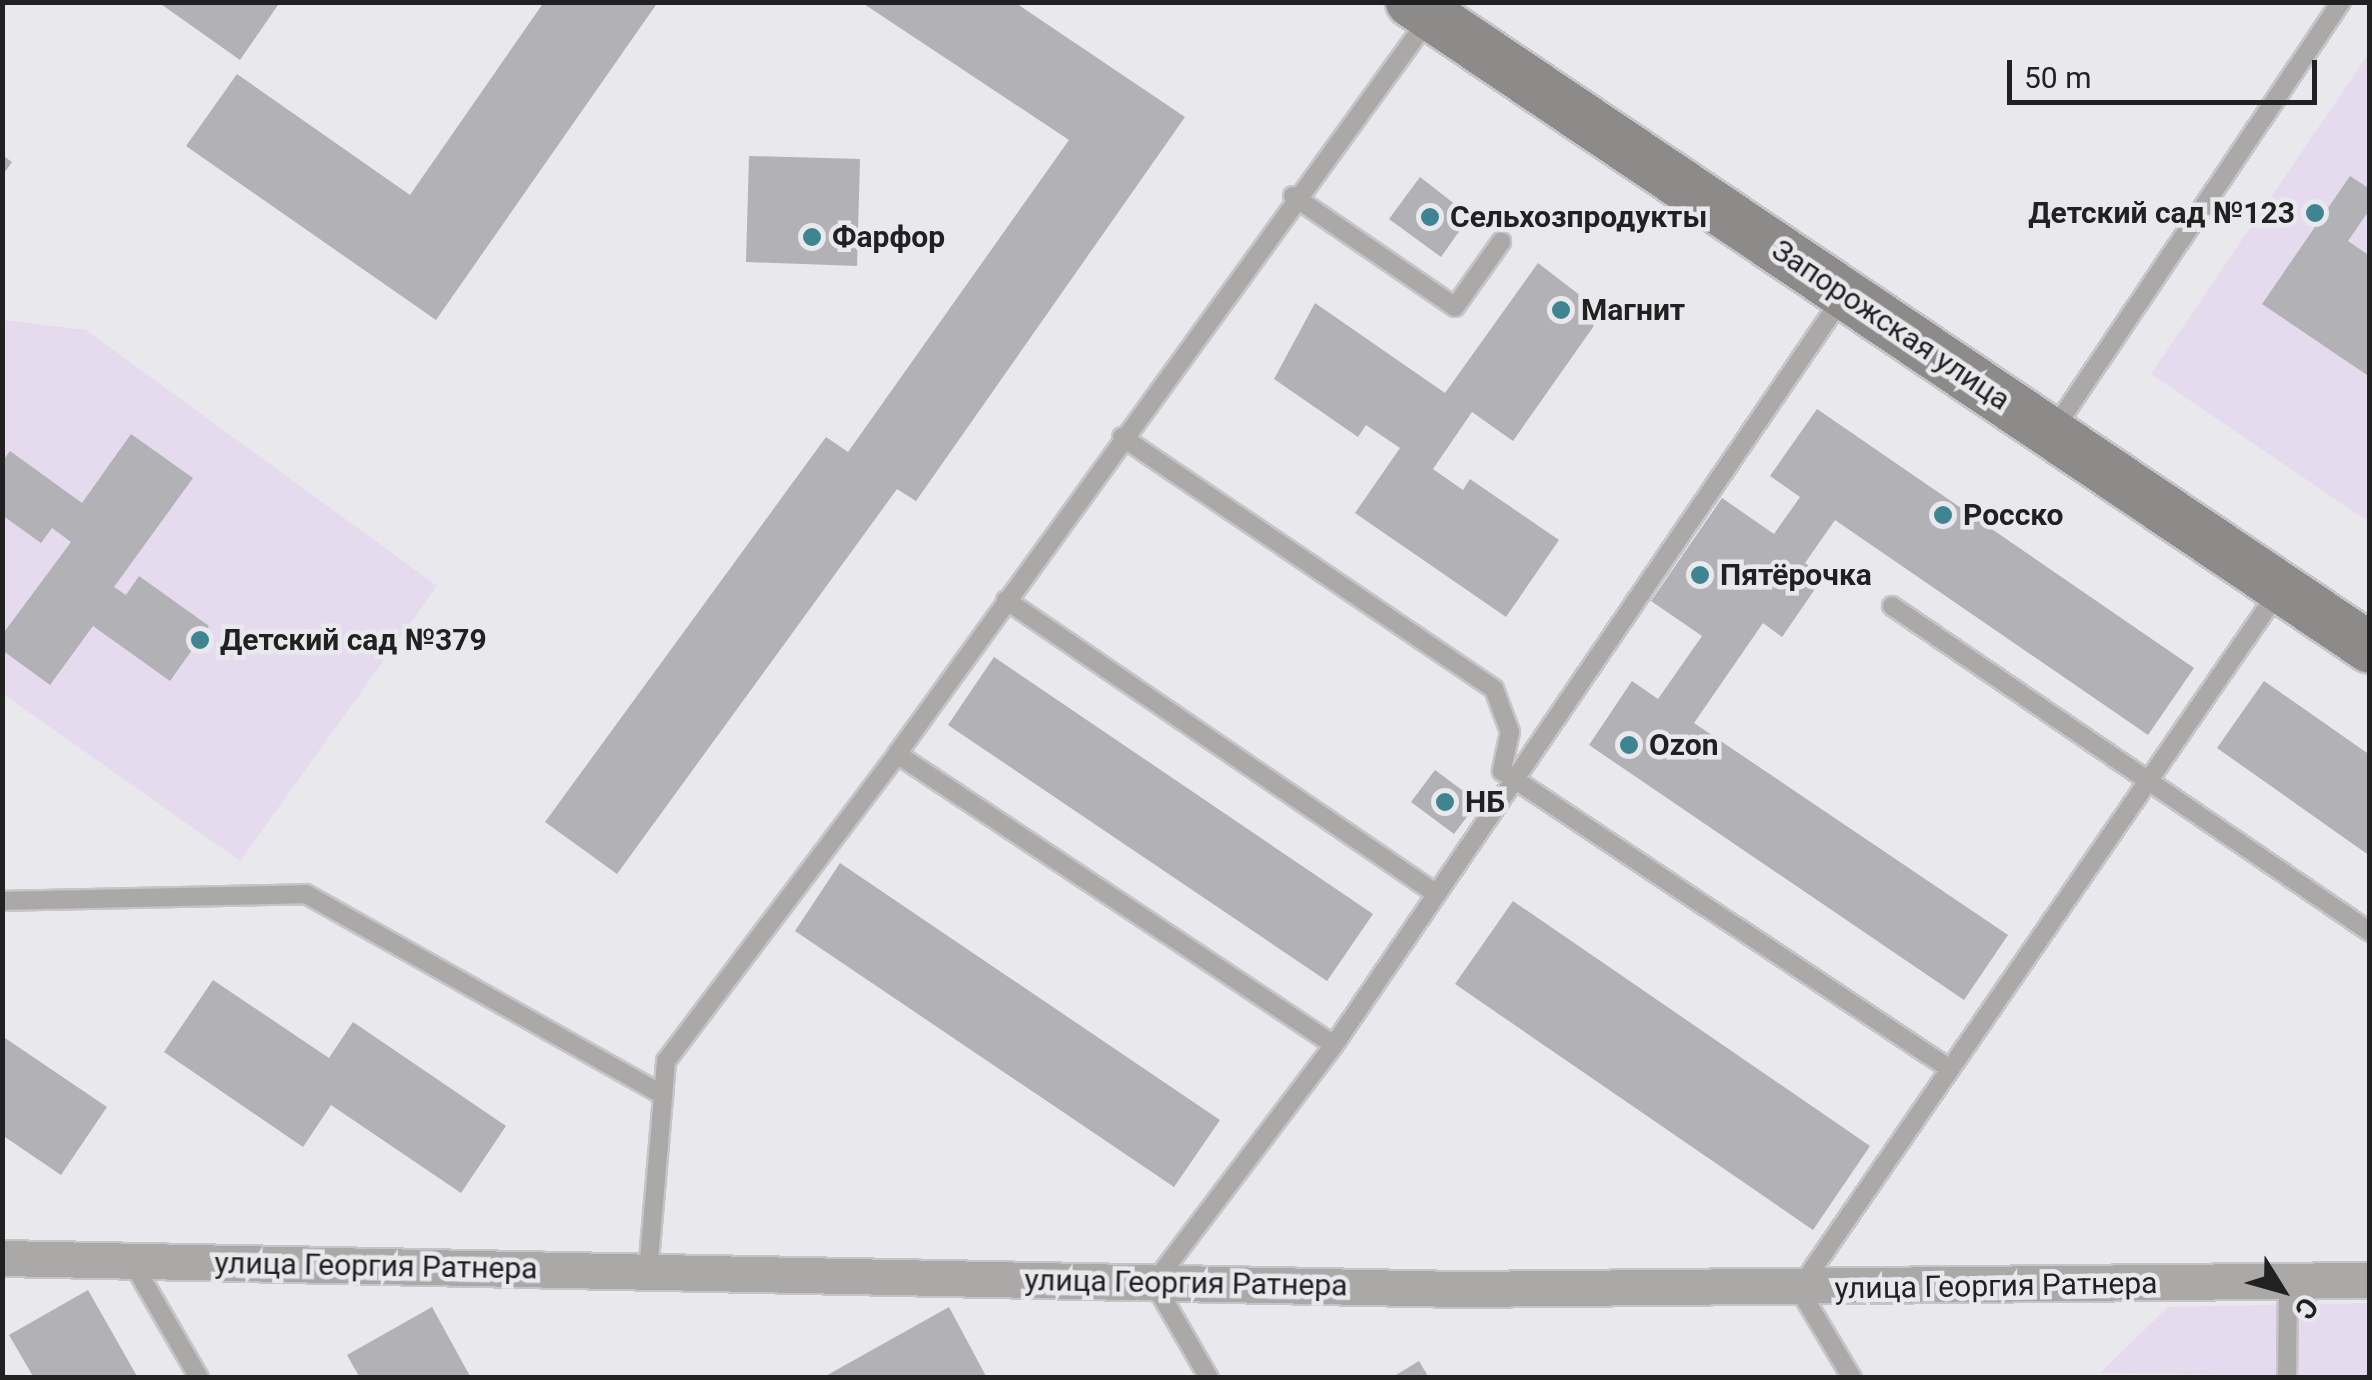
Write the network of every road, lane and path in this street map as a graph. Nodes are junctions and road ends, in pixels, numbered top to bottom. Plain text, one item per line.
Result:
1 (2342, 2) edge
2 (1421, 9) edge
3 (1292, 196) junction
4 (1500, 242) dead end
5 (1845, 293) junction
6 (2050, 433) junction
7 (1122, 437) junction
8 (2281, 587) junction
9 (1006, 600) junction
10 (1892, 606) dead end
11 (2370, 648) edge
12 (897, 754) junction
13 (1512, 777) junction
14 (2147, 780) junction
15 (1435, 893) junction
16 (2, 901) edge
17 (2370, 932) edge
18 (1334, 1044) junction
19 (1947, 1067) junction
20 (663, 1095) junction
21 (2, 1258) edge
22 (131, 1260) junction
23 (648, 1272) junction
24 (2370, 1280) edge
25 (2288, 1281) junction
26 (1154, 1283) junction
27 (1799, 1290) junction
28 (199, 1378) edge
29 (1209, 1378) edge
30 (1852, 1378) edge
31 (2287, 1378) edge

1 - 6 lane
2 - 3 lane
2 - 5 street, Запорожская улица
3 - 4 lane
3 - 7 lane
5 - 6 street, Запорожская улица
5 - 13 lane
6 - 8 street, Запорожская улица
7 - 9 lane
7 - 13 lane
8 - 11 street, Запорожская улица
8 - 14 lane
9 - 12 lane
9 - 15 lane
10 - 14 lane
12 - 18 lane
12 - 20 lane
13 - 15 lane
13 - 19 lane
14 - 17 lane
14 - 19 lane
15 - 18 lane
16 - 20 lane
18 - 26 lane
19 - 27 lane
20 - 23 lane
21 - 22 street, улица Георгия Ратнера
22 - 23 street, улица Георгия Ратнера
22 - 28 lane
23 - 26 street, улица Георгия Ратнера
24 - 25 street, улица Георгия Ратнера
25 - 27 street, улица Георгия Ратнера
25 - 31 lane
26 - 27 street, улица Георгия Ратнера
26 - 29 lane
27 - 30 lane

